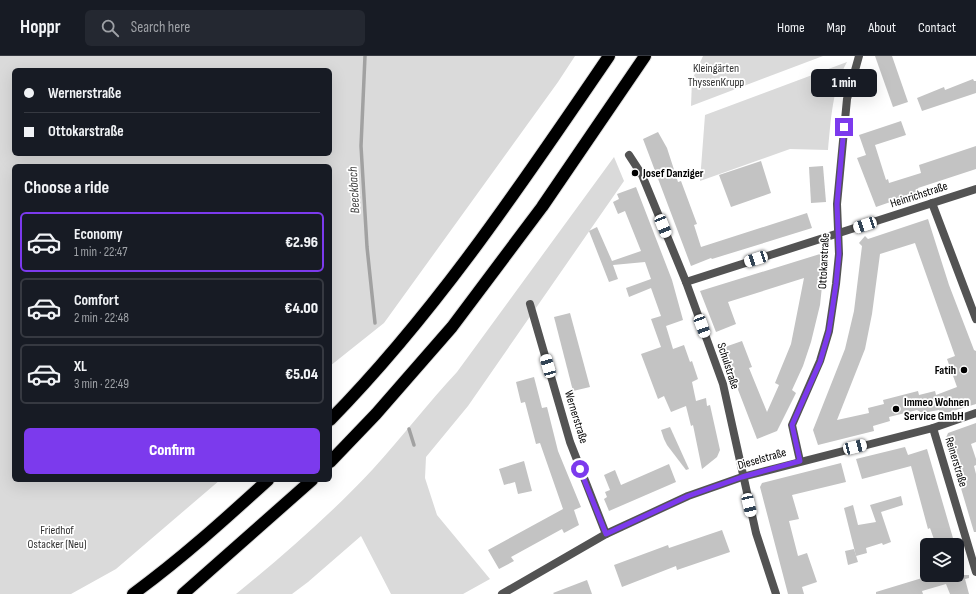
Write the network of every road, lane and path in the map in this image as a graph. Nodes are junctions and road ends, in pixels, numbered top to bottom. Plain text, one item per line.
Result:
1 (609, 56) edge
2 (645, 56) edge
3 (859, 56) edge
4 (629, 156) dead end
5 (976, 189) edge
6 (932, 203) junction
7 (838, 233) junction
8 (686, 282) junction
9 (530, 304) dead end
10 (975, 316) edge
11 (976, 413) edge
12 (332, 418) edge
13 (933, 428) junction
14 (332, 460) edge
15 (800, 461) junction
16 (742, 477) junction
17 (266, 482) edge
18 (310, 482) edge
19 (606, 534) junction
20 (976, 572) edge
21 (133, 594) edge
22 (183, 594) edge
23 (502, 594) edge
24 (776, 594) edge

1 - 12 highway
2 - 14 highway
3 - 7 street, Ottokarstraße
4 - 8 street, Schulstraße
5 - 6 street, Heinrichstraße
6 - 7 street, Heinrichstraße
6 - 10 street
7 - 8 street, Heinrichstraße
7 - 15 street, Ottokarstraße
8 - 16 street, Schulstraße
9 - 19 street, Wernerstraße
11 - 13 street, Dieselstraße
13 - 15 street, Dieselstraße
13 - 20 street, Reinerstraße
15 - 16 street, Dieselstraße
16 - 19 street, Dieselstraße
16 - 24 street, Schulstraße
17 - 21 highway
18 - 22 highway
19 - 23 street, Dieselstraße

